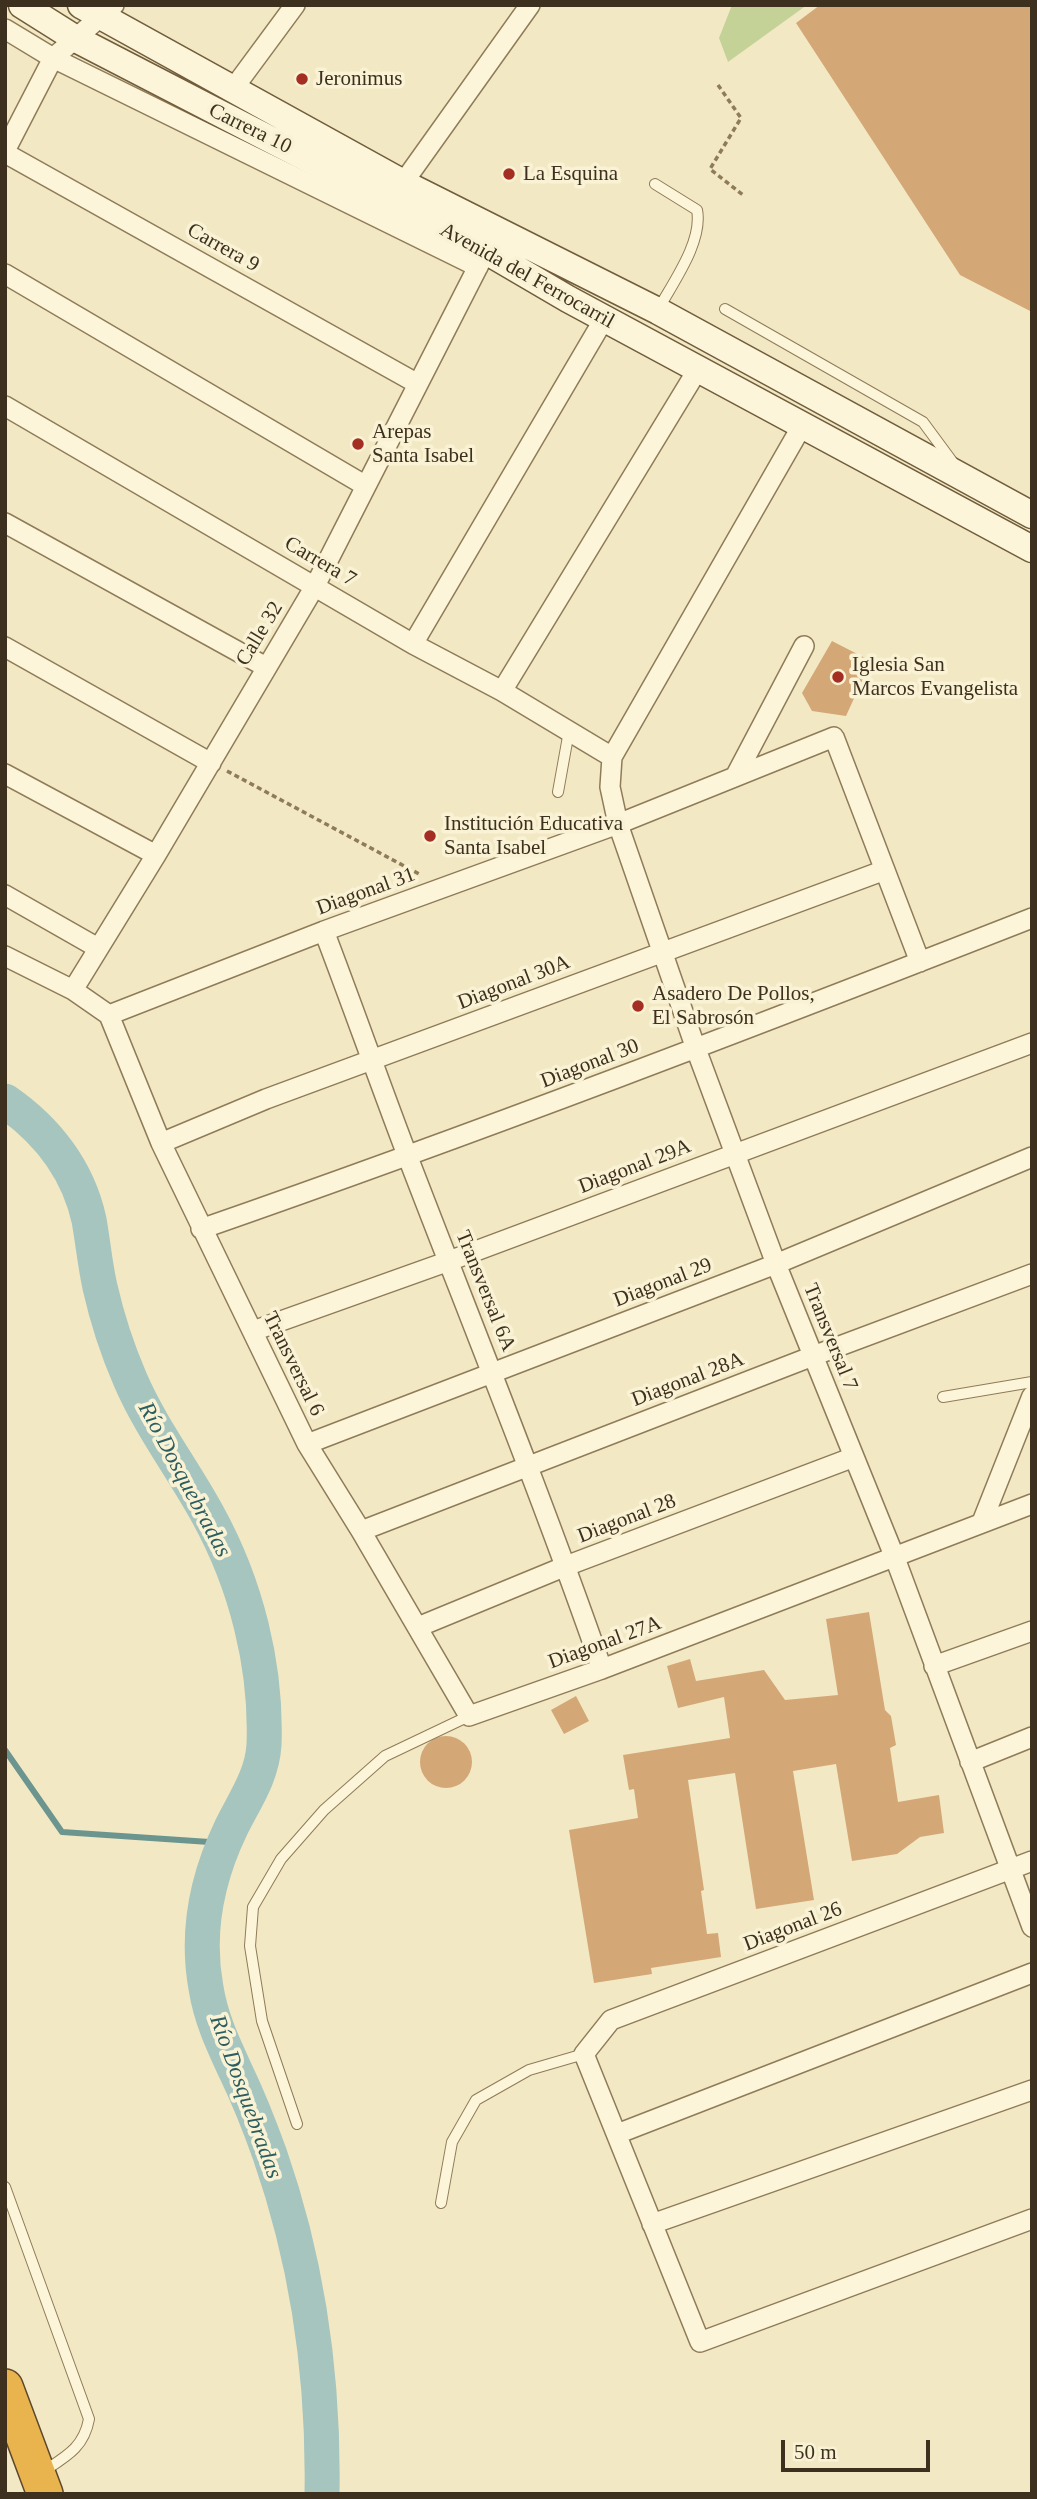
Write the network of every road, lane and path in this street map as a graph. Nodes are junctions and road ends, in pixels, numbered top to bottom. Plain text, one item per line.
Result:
1 (22, 5) edge
2 (295, 5) edge
3 (530, 5) edge
4 (99, 9) edge
5 (5, 29) edge
6 (76, 39) junction
7 (53, 58) junction
8 (718, 85) dead end
9 (233, 89) junction
10 (5, 152) edge
11 (403, 183) junction
12 (655, 184) dead end
13 (743, 195) dead end
14 (482, 259) junction
15 (5, 274) edge
16 (725, 309) dead end
17 (658, 311) junction
18 (604, 319) junction
19 (698, 369) junction
20 (418, 384) junction
21 (5, 406) edge
22 (803, 425) junction
23 (965, 478) junction
24 (366, 486) junction
25 (1032, 515) edge
26 (5, 523) edge
27 (1032, 550) edge
28 (316, 586) junction
29 (413, 644) junction
30 (804, 646) dead end
31 (5, 647) edge
32 (266, 667) junction
33 (502, 691) junction
34 (569, 731) junction
35 (612, 757) junction
36 (211, 762) junction
37 (5, 774) edge
38 (735, 777) junction
39 (558, 792) dead end
40 (618, 824) junction
41 (156, 855) junction
42 (885, 870) junction
43 (444, 887) junction
44 (5, 895) edge
45 (1032, 918) edge
46 (324, 931) junction
47 (98, 948) junction
48 (662, 951) junction
49 (5, 956) edge
50 (920, 962) junction
51 (73, 990) junction
52 (109, 1015) junction
53 (1032, 1043) edge
54 (696, 1049) junction
55 (372, 1061) junction
56 (161, 1143) junction
57 (736, 1153) junction
58 (408, 1157) junction
59 (1032, 1157) edge
60 (201, 1229) junction
61 (449, 1261) junction
62 (776, 1264) junction
63 (1032, 1274) edge
64 (253, 1331) junction
65 (813, 1356) junction
66 (493, 1372) junction
67 (1032, 1382) edge
68 (943, 1396) dead end
69 (1032, 1396) edge
70 (307, 1444) junction
71 (854, 1457) junction
72 (528, 1466) junction
73 (1032, 1504) edge
74 (982, 1522) junction
75 (361, 1531) junction
76 (895, 1558) junction
77 (566, 1566) junction
78 (418, 1627) junction
79 (1032, 1631) edge
80 (934, 1666) junction
81 (603, 1669) junction
82 (469, 1716) junction
83 (1032, 1737) edge
84 (970, 1762) junction
85 (1032, 1861) edge
86 (1009, 1869) junction
87 (1032, 1927) edge
88 (1032, 1973) edge
89 (584, 2054) junction
90 (1032, 2090) edge
91 (297, 2124) dead end
92 (617, 2134) junction
93 (5, 2187) edge
94 (441, 2203) dead end
95 (1032, 2219) edge
96 (652, 2224) junction
97 (5, 2387) edge
98 (41, 2485) edge

1 - 6 main road, Avenida del Ferrocarril
2 - 9 street
3 - 11 street
4 - 6 street
4 - 9 main road, Avenida del Ferrocarril
5 - 7 street, Carrera 10
6 - 7 street
6 - 14 main road, Avenida del Ferrocarril
7 - 10 street
7 - 14 street, Carrera 10
8 - 13 path
9 - 11 main road, Avenida del Ferrocarril
10 - 20 street, Carrera 9
11 - 17 main road, Avenida del Ferrocarril
12 - 17 lane
14 - 18 main road, Avenida del Ferrocarril
14 - 20 street, Calle 32
15 - 24 street
16 - 23 lane
17 - 23 main road, Avenida del Ferrocarril
18 - 19 main road, Avenida del Ferrocarril
18 - 29 street
19 - 22 main road, Avenida del Ferrocarril
19 - 33 street
20 - 24 street, Calle 32
21 - 28 street, Carrera 7
22 - 27 main road, Avenida del Ferrocarril
22 - 35 street
23 - 25 main road, Avenida del Ferrocarril
24 - 28 street, Calle 32
26 - 32 street
28 - 29 street, Carrera 7
28 - 32 street, Calle 32
29 - 33 street, Carrera 7
30 - 38 street
31 - 36 street
32 - 36 street, Calle 32
33 - 34 street, Carrera 7
34 - 35 street, Carrera 7
34 - 39 lane
35 - 40 street, Transversal 7
36 - 41 street, Calle 32
36 - 43 path
37 - 41 street
38 - 40 street, Diagonal 31
38 - 42 street, Diagonal 31
40 - 43 street, Diagonal 31
40 - 48 street, Transversal 7
41 - 47 street, Calle 32
42 - 48 street, Diagonal 30A
42 - 50 street
43 - 46 street, Diagonal 31
44 - 47 street
45 - 50 street, Diagonal 30
46 - 52 street, Diagonal 31
46 - 55 street, Transversal 6A
47 - 51 street, Calle 32
48 - 54 street, Transversal 7
48 - 55 street, Diagonal 30A
49 - 51 street
50 - 54 street, Diagonal 30
51 - 52 street
52 - 56 street, Transversal 6
53 - 57 street, Diagonal 29A
54 - 57 street, Transversal 7
54 - 58 street, Diagonal 30
55 - 56 street, Diagonal 30A
55 - 58 street, Transversal 6A
56 - 60 street, Transversal 6
57 - 61 street, Diagonal 29A
57 - 62 street, Transversal 7
58 - 60 street, Diagonal 30
58 - 61 street, Transversal 6A
59 - 62 street, Diagonal 29
60 - 64 street, Transversal 6
61 - 64 street, Diagonal 29A
61 - 66 street, Transversal 6A
62 - 65 street, Transversal 7
62 - 66 street, Diagonal 29
63 - 65 street, Diagonal 28A
64 - 70 street, Transversal 6
65 - 71 street, Transversal 7
65 - 72 street, Diagonal 28A
66 - 70 street, Diagonal 29
66 - 72 street, Transversal 6A
67 - 68 lane
69 - 74 street
70 - 75 street, Transversal 6
71 - 76 street, Transversal 7
71 - 77 street, Diagonal 28
72 - 75 street, Diagonal 28A
72 - 77 street, Transversal 6A
73 - 74 street, Diagonal 27A
74 - 76 street, Diagonal 27A
75 - 78 street, Transversal 6
76 - 80 street, Transversal 7
76 - 81 street, Diagonal 27A
77 - 78 street, Diagonal 28
77 - 81 street, Transversal 6A
78 - 82 street, Transversal 6
79 - 80 street
80 - 84 street, Transversal 7
81 - 82 street, Diagonal 27A
82 - 91 lane, Diagonal 27A
83 - 84 street
84 - 86 street, Transversal 7
85 - 86 street, Diagonal 26
86 - 87 street, Transversal 7
86 - 89 street, Diagonal 26
88 - 92 street
89 - 92 street
89 - 94 lane
90 - 96 street
92 - 96 street
93 - 98 lane
95 - 96 street
97 - 98 highway

